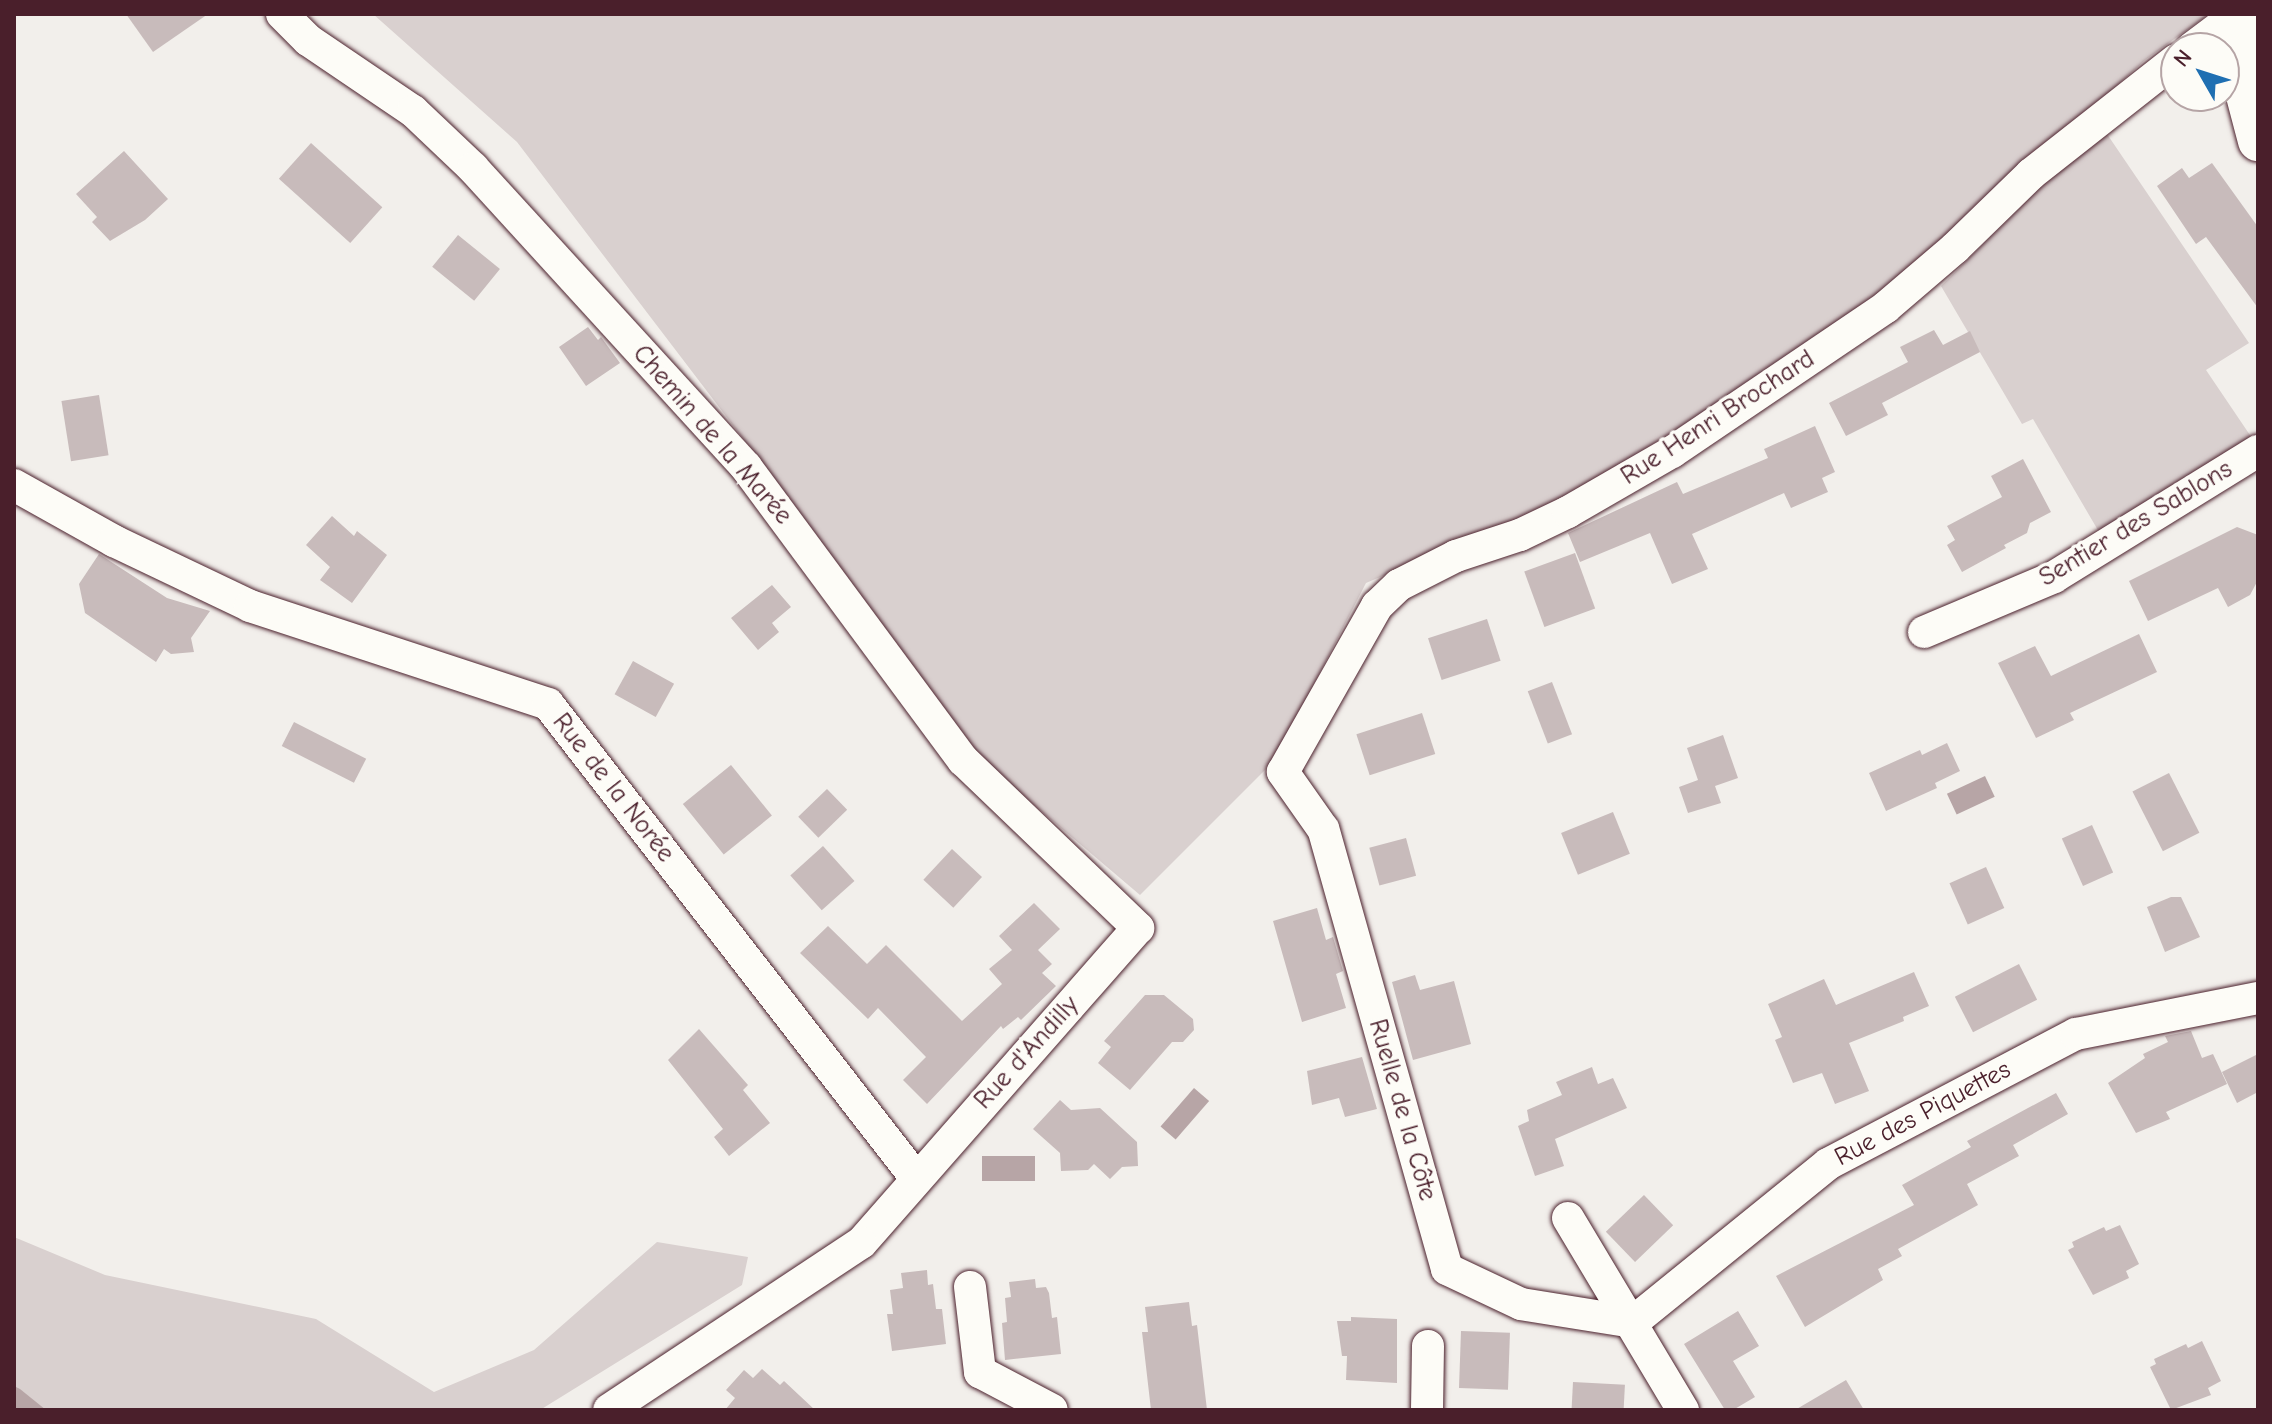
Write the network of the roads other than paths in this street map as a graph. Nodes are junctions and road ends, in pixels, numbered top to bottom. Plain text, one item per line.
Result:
1 (282, 14) edge
2 (2255, 20) edge
3 (2213, 32) edge
4 (2160, 73) edge
5 (2258, 141) edge
6 (2258, 451) edge
7 (14, 485) edge
8 (1924, 632) dead end
9 (1283, 772) joint
10 (1138, 928) joint
11 (2258, 998) edge
12 (916, 1178) junction
13 (1568, 1218) dead end
14 (970, 1287) dead end
15 (1633, 1322) junction
16 (1428, 1346) dead end
17 (609, 1410) edge
18 (1052, 1410) edge
19 (1427, 1410) edge
20 (1683, 1410) edge

1 - 10 street, Chemin de la Marée
2 - 3 street
2 - 5 main road
4 - 9 street, Rue Henri Brochard
6 - 8 street, Sentier des Sablons
7 - 12 street, Rue de la Norée
9 - 15 street, Ruelle de la Côte
10 - 12 street, Rue d'Andilly
11 - 15 street, Rue des Piquettes
12 - 17 street, Rue d'Andilly
13 - 15 street
14 - 18 street
15 - 20 street
16 - 19 street

